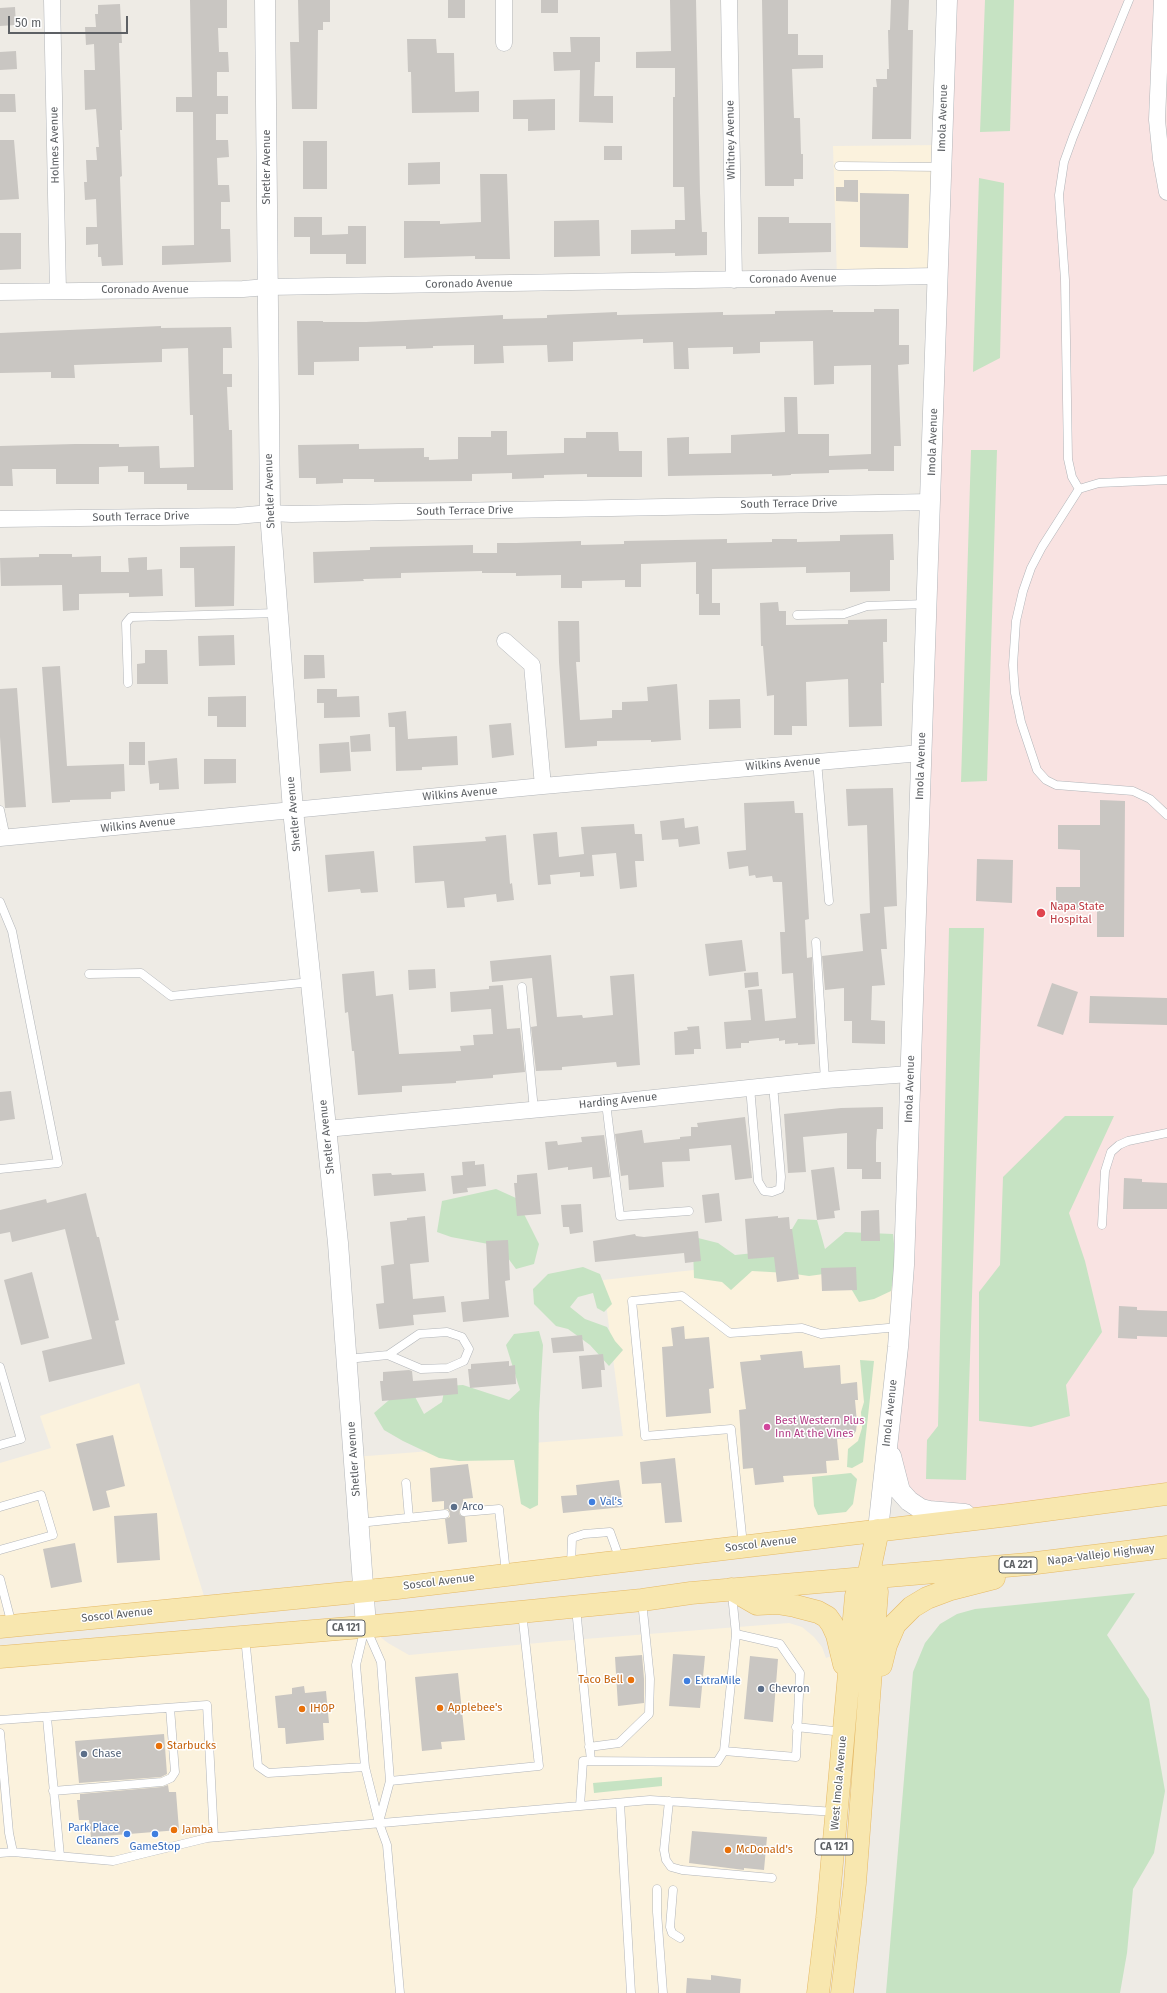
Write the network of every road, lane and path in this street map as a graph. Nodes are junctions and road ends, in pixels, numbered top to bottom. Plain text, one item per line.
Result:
1 (52, 0) edge
2 (265, 0) edge
3 (504, 0) edge
4 (729, 0) edge
5 (947, 0) edge
6 (1129, 0) edge
7 (1162, 0) edge
8 (504, 43) dead end
9 (1162, 120) edge
10 (839, 166) dead end
11 (942, 167) junction
12 (1167, 192) edge
13 (938, 276) junction
14 (734, 280) junction
15 (267, 287) junction
16 (58, 291) junction
17 (0, 292) edge
18 (1167, 480) edge
19 (1079, 489) junction
20 (931, 502) junction
21 (270, 513) junction
22 (0, 519) edge
23 (927, 604) junction
24 (278, 613) junction
25 (797, 615) dead end
26 (504, 641) dead end
27 (128, 683) dead end
28 (921, 753) junction
29 (817, 761) junction
30 (543, 786) junction
31 (0, 810) edge
32 (293, 810) junction
33 (1167, 815) edge
34 (3, 838) edge
35 (829, 901) dead end
36 (0, 902) edge
37 (816, 942) dead end
38 (89, 974) dead end
39 (311, 982) junction
40 (522, 987) dead end
41 (910, 1074) junction
42 (825, 1080) junction
43 (773, 1085) junction
44 (750, 1087) junction
45 (606, 1103) junction
46 (534, 1110) junction
47 (326, 1129) junction
48 (1167, 1133) edge
49 (0, 1169) edge
50 (689, 1211) dead end
51 (1102, 1225) dead end
52 (899, 1327) junction
53 (388, 1355) junction
54 (347, 1359) junction
55 (0, 1367) edge
56 (888, 1438) junction
57 (0, 1445) edge
58 (406, 1483) dead end
59 (1167, 1494) edge
60 (0, 1507) edge
61 (464, 1512) dead end
62 (445, 1514) dead end
63 (1009, 1515) junction
64 (409, 1518) junction
65 (358, 1523) junction
66 (878, 1530) junction
67 (743, 1546) junction
68 (1167, 1547) edge
69 (0, 1550) edge
70 (620, 1560) junction
71 (1062, 1560) junction
72 (571, 1566) junction
73 (506, 1574) junction
74 (868, 1577) junction
75 (0, 1579) edge
76 (731, 1589) junction
77 (363, 1590) junction
78 (691, 1593) joint
79 (642, 1600) junction
80 (576, 1605) junction
81 (522, 1611) junction
82 (6, 1626) edge
83 (366, 1626) junction
84 (736, 1634) junction
85 (245, 1636) junction
86 (0, 1657) edge
87 (847, 1701) junction
88 (170, 1708) junction
89 (46, 1718) junction
90 (0, 1720) edge
91 (796, 1727) junction
92 (844, 1732) junction
93 (0, 1733) edge
94 (589, 1747) junction
95 (724, 1751) junction
96 (591, 1761) junction
97 (365, 1767) junction
98 (865, 1769) junction
99 (390, 1781) junction
100 (53, 1790) junction
101 (3, 1800) edge
102 (669, 1801) junction
103 (620, 1803) junction
104 (580, 1806) junction
105 (837, 1812) junction
106 (379, 1823) junction
107 (214, 1837) junction
108 (13, 1852) junction
109 (0, 1853) edge
110 (60, 1856) junction
111 (772, 1878) dead end
112 (657, 1889) dead end
113 (673, 1890) dead end
114 (680, 1938) dead end
115 (400, 1993) edge
116 (631, 1993) edge
117 (663, 1993) edge
118 (818, 1993) edge
119 (842, 1993) edge

1 - 16 street, Holmes Avenue
2 - 15 street, Shetler Avenue
3 - 8 street
4 - 14 street, Whitney Avenue
5 - 11 street, Imola Avenue
6 - 19 lane
7 - 9 street
9 - 12 street
10 - 11 lane
11 - 13 street, Imola Avenue
13 - 14 street, Coronado Avenue
13 - 20 street, Imola Avenue
14 - 15 street, Coronado Avenue
15 - 16 street, Coronado Avenue
15 - 21 street, Shetler Avenue
16 - 17 street, Coronado Avenue
18 - 19 lane
19 - 33 lane
20 - 21 street, South Terrace Drive
20 - 23 street, Imola Avenue
21 - 22 street, South Terrace Drive
21 - 24 street, Shetler Avenue
23 - 25 lane
23 - 28 street, Imola Avenue
24 - 27 lane
24 - 32 street, Shetler Avenue
26 - 30 street
28 - 29 street, Wilkins Avenue
28 - 41 street, Imola Avenue
29 - 30 street, Wilkins Avenue
29 - 35 lane
30 - 32 street, Wilkins Avenue
31 - 34 lane
32 - 34 street, Wilkins Avenue
32 - 39 street, Shetler Avenue
36 - 49 lane
37 - 42 lane
38 - 39 lane
39 - 47 street, Shetler Avenue
40 - 46 lane
41 - 42 street, Harding Avenue
41 - 52 street, Imola Avenue
42 - 43 street, Harding Avenue
43 - 44 street, Harding Avenue
43 - 44 lane
44 - 45 street, Harding Avenue
45 - 46 street, Harding Avenue
45 - 50 lane
46 - 47 street, Harding Avenue
47 - 54 street, Shetler Avenue
48 - 51 lane
52 - 56 street, Imola Avenue
52 - 67 lane
53 - 53 lane
53 - 54 lane
54 - 65 street, Shetler Avenue
55 - 57 lane
56 - 63 street
56 - 66 street, Imola Avenue
58 - 64 lane
59 - 63 main road
60 - 69 lane
61 - 73 lane
62 - 64 lane
63 - 66 main road
64 - 65 lane
65 - 77 street, Shetler Avenue
66 - 67 main road, Soscol Avenue
66 - 74 main road, West Imola Avenue
67 - 70 main road, Soscol Avenue
68 - 71 main road, Napa-Vallejo Highway / CA 221
70 - 72 main road, Soscol Avenue
70 - 72 lane
71 - 74 main road, Napa-Vallejo Highway / CA 221
71 - 98 main road
72 - 73 main road, Soscol Avenue
73 - 77 main road, Soscol Avenue
74 - 76 main road, CA 221
74 - 87 main road, West Imola Avenue
74 - 98 main road, CA 121
75 - 82 lane
76 - 78 main road, CA 221
76 - 84 lane
76 - 87 main road, CA 121
77 - 82 main road, Soscol Avenue
77 - 83 street, Shetler Avenue
78 - 79 main road, CA 121
79 - 80 main road, CA 121
79 - 94 lane
80 - 81 main road, CA 121
80 - 94 lane
81 - 83 main road, CA 121
81 - 99 lane
83 - 85 main road, CA 121
83 - 97 lane
83 - 99 lane
84 - 91 lane
84 - 95 lane
85 - 86 main road, CA 121
85 - 97 lane
87 - 92 main road, West Imola Avenue / CA 121
88 - 89 lane
88 - 100 lane
88 - 107 lane
89 - 90 lane
89 - 100 lane
91 - 92 lane
91 - 95 lane
92 - 105 main road, West Imola Avenue / CA 121
93 - 101 lane
94 - 96 lane
95 - 96 lane
96 - 104 lane
97 - 106 lane
98 - 119 main road, CA 121
99 - 106 lane
100 - 110 lane
101 - 108 lane
102 - 103 lane
102 - 105 lane
102 - 111 lane
103 - 104 lane
103 - 116 lane
104 - 106 lane
105 - 118 main road, West Imola Avenue / CA 121
106 - 107 lane
106 - 115 lane
107 - 110 lane
108 - 109 lane
108 - 110 lane
112 - 117 lane
113 - 114 lane

